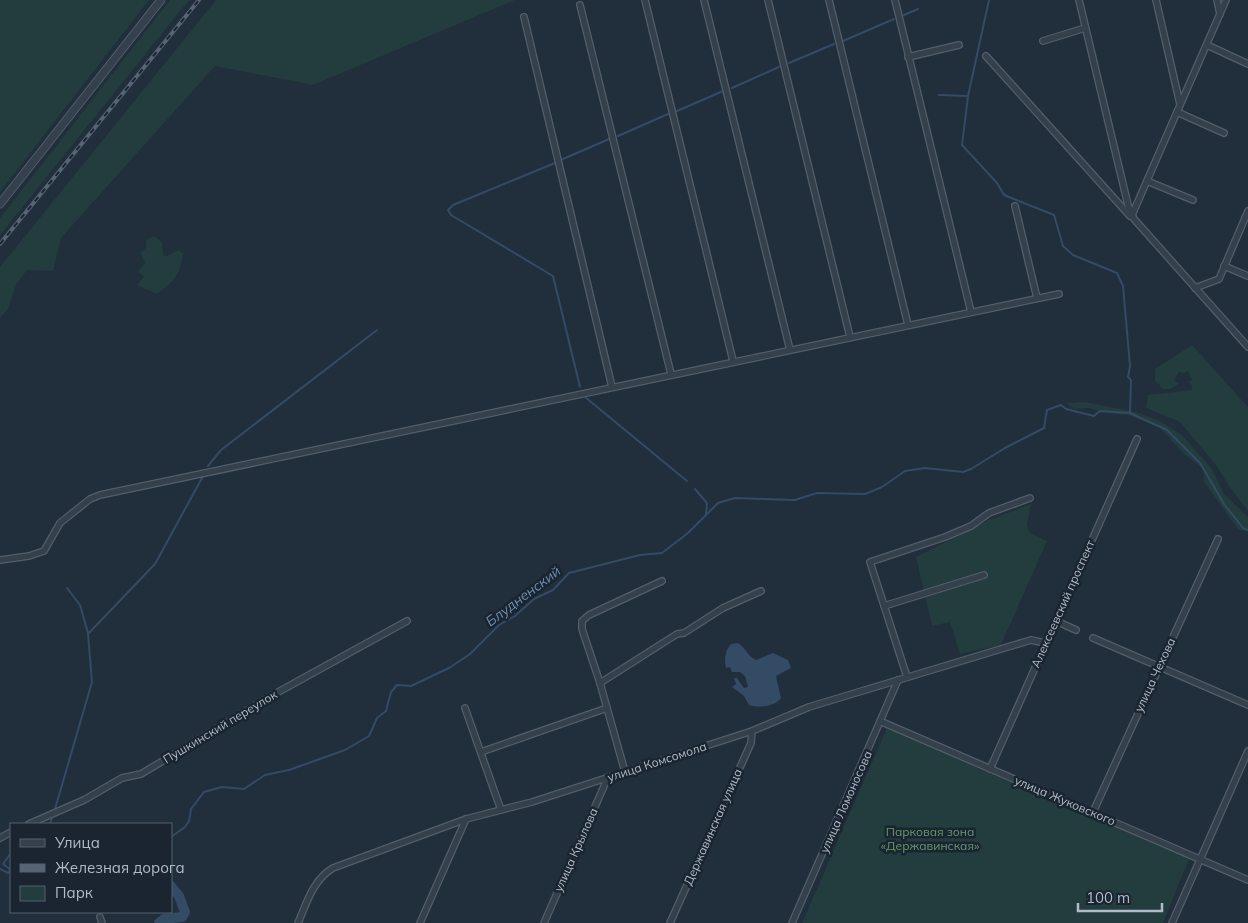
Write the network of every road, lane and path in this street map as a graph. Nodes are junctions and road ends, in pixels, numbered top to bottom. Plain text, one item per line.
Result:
1 (162, 0) edge
2 (645, 0) edge
3 (704, 0) edge
4 (768, 0) edge
5 (829, 0) edge
6 (895, 0) edge
7 (1079, 0) edge
8 (1156, 0) edge
9 (1217, 0) edge
10 (1226, 0) edge
11 (580, 5) dead end
12 (1220, 14) junction
13 (524, 17) dead end
14 (1085, 28) junction
15 (1043, 41) dead end
16 (959, 45) dead end
17 (1207, 45) junction
18 (986, 56) dead end
19 (908, 57) junction
20 (1248, 64) edge
21 (1180, 104) junction
22 (1177, 112) junction
23 (1224, 133) dead end
24 (1146, 181) junction
25 (1193, 200) dead end
26 (0, 204) edge
27 (1015, 206) dead end
28 (1248, 211) edge
29 (1133, 217) junction
30 (1224, 266) junction
31 (1248, 276) edge
32 (1196, 288) junction
33 (1059, 294) dead end
34 (1037, 298) junction
35 (971, 312) junction
36 (908, 325) junction
37 (850, 337) junction
38 (1248, 347) edge
39 (790, 350) junction
40 (733, 362) junction
41 (671, 374) junction
42 (612, 387) junction
43 (1137, 439) dead end
44 (1030, 498) dead end
45 (1218, 539) dead end
46 (0, 560) edge
47 (984, 575) dead end
48 (662, 581) dead end
49 (761, 591) dead end
50 (884, 606) junction
51 (407, 621) dead end
52 (1056, 621) junction
53 (1076, 630) dead end
54 (1094, 638) dead end
55 (1045, 643) junction
56 (1158, 666) junction
57 (907, 677) junction
58 (898, 680) junction
59 (600, 683) junction
60 (1248, 705) edge
61 (465, 708) dead end
62 (607, 708) junction
63 (882, 722) junction
64 (752, 731) junction
65 (1248, 751) edge
66 (481, 752) junction
67 (990, 769) junction
68 (625, 772) junction
69 (608, 777) junction
70 (501, 810) junction
71 (1093, 812) junction
72 (466, 819) junction
73 (31, 823) edge
74 (1200, 860) junction
75 (1248, 880) edge
76 (298, 923) edge
77 (420, 923) edge
78 (544, 923) edge
79 (670, 923) edge
80 (792, 923) edge
81 (1172, 923) edge

1 - 26 street
2 - 40 street
3 - 39 street
4 - 37 street
5 - 36 street
6 - 19 street
7 - 14 street
8 - 21 street
9 - 12 street
10 - 12 street
11 - 41 street
12 - 17 street
13 - 42 street
14 - 15 street
14 - 29 street
16 - 19 street
17 - 20 street
17 - 21 street
18 - 29 street
19 - 35 street
21 - 22 street
22 - 23 street
22 - 24 street
24 - 25 street
24 - 29 street
27 - 34 street
28 - 30 street
29 - 32 street
30 - 31 street
30 - 32 street
32 - 38 street
33 - 34 street
34 - 35 street
35 - 36 street
36 - 37 street
37 - 39 street
39 - 40 street
40 - 41 street
41 - 42 street
42 - 46 street
43 - 52 street, Алексеевский проспект
44 - 50 street
45 - 56 street, улица Чехова
47 - 50 street
48 - 59 street
49 - 59 street
50 - 57 street
51 - 73 street, Пушкинский переулок
52 - 53 street
52 - 55 street, Алексеевский проспект
54 - 56 street
55 - 57 street, улица Комсомола
55 - 67 street, Алексеевский проспект
56 - 60 street
56 - 71 street, улица Чехова
57 - 58 street, улица Комсомола
58 - 63 street, улица Ломоносова
58 - 64 street, улица Комсомола
59 - 62 street
61 - 66 street
62 - 66 street
62 - 68 street
63 - 67 street, улица Жуковского
63 - 80 street, улица Ломоносова
64 - 68 street, улица Комсомола
64 - 79 street, Державинская улица
65 - 74 street
66 - 70 street
67 - 71 street, улица Жуковского
68 - 69 street, улица Комсомола
69 - 70 street, улица Комсомола
69 - 78 street, улица Крылова
70 - 72 street, улица Комсомола
71 - 74 street, улица Жуковского
72 - 76 street, улица Комсомола
72 - 77 street
74 - 75 street, улица Жуковского
74 - 81 street

